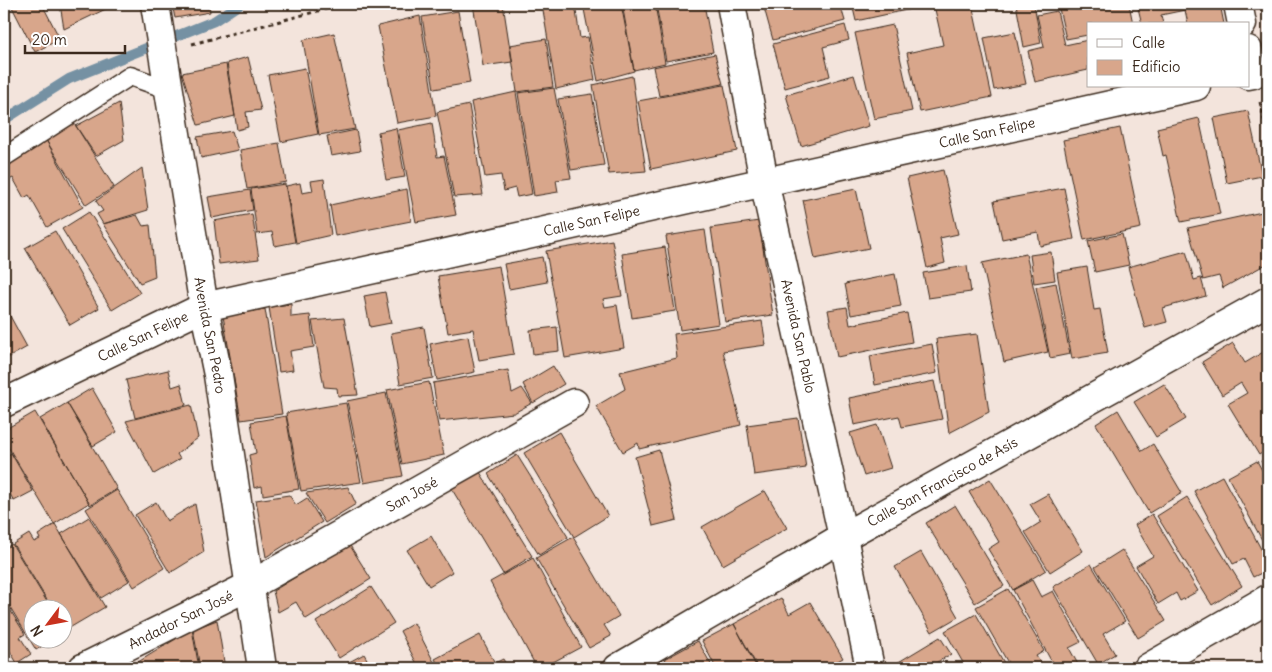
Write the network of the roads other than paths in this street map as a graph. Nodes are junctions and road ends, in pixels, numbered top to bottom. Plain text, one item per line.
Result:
1 (155, 4) edge
2 (731, 4) edge
3 (1238, 4) edge
4 (1242, 22) edge
5 (1187, 88) edge
6 (170, 90) junction
7 (4, 157) edge
8 (764, 181) junction
9 (1268, 301) edge
10 (204, 307) junction
11 (4, 403) edge
12 (574, 403) dead end
13 (843, 537) junction
14 (251, 585) junction
15 (1268, 599) edge
16 (83, 668) edge
17 (262, 668) edge
18 (618, 668) edge
19 (870, 668) edge
20 (1148, 668) edge

1 - 6 street, Avenida San Pedro
2 - 8 street, Avenida San Pablo
3 - 4 street
5 - 8 street, Calle San Felipe
6 - 7 lane
6 - 10 street, Avenida San Pedro
8 - 10 street, Calle San Felipe
8 - 13 street, Avenida San Pablo
9 - 13 street, Calle San Francisco de Asís
10 - 11 street, Calle San Felipe
10 - 14 street, Avenida San Pedro
12 - 14 street, San José
13 - 18 street, Calle San Francisco de Asís
13 - 19 street, Avenida San Pablo
14 - 16 street, Andador San José
14 - 17 street, Avenida San Pedro
15 - 20 street

